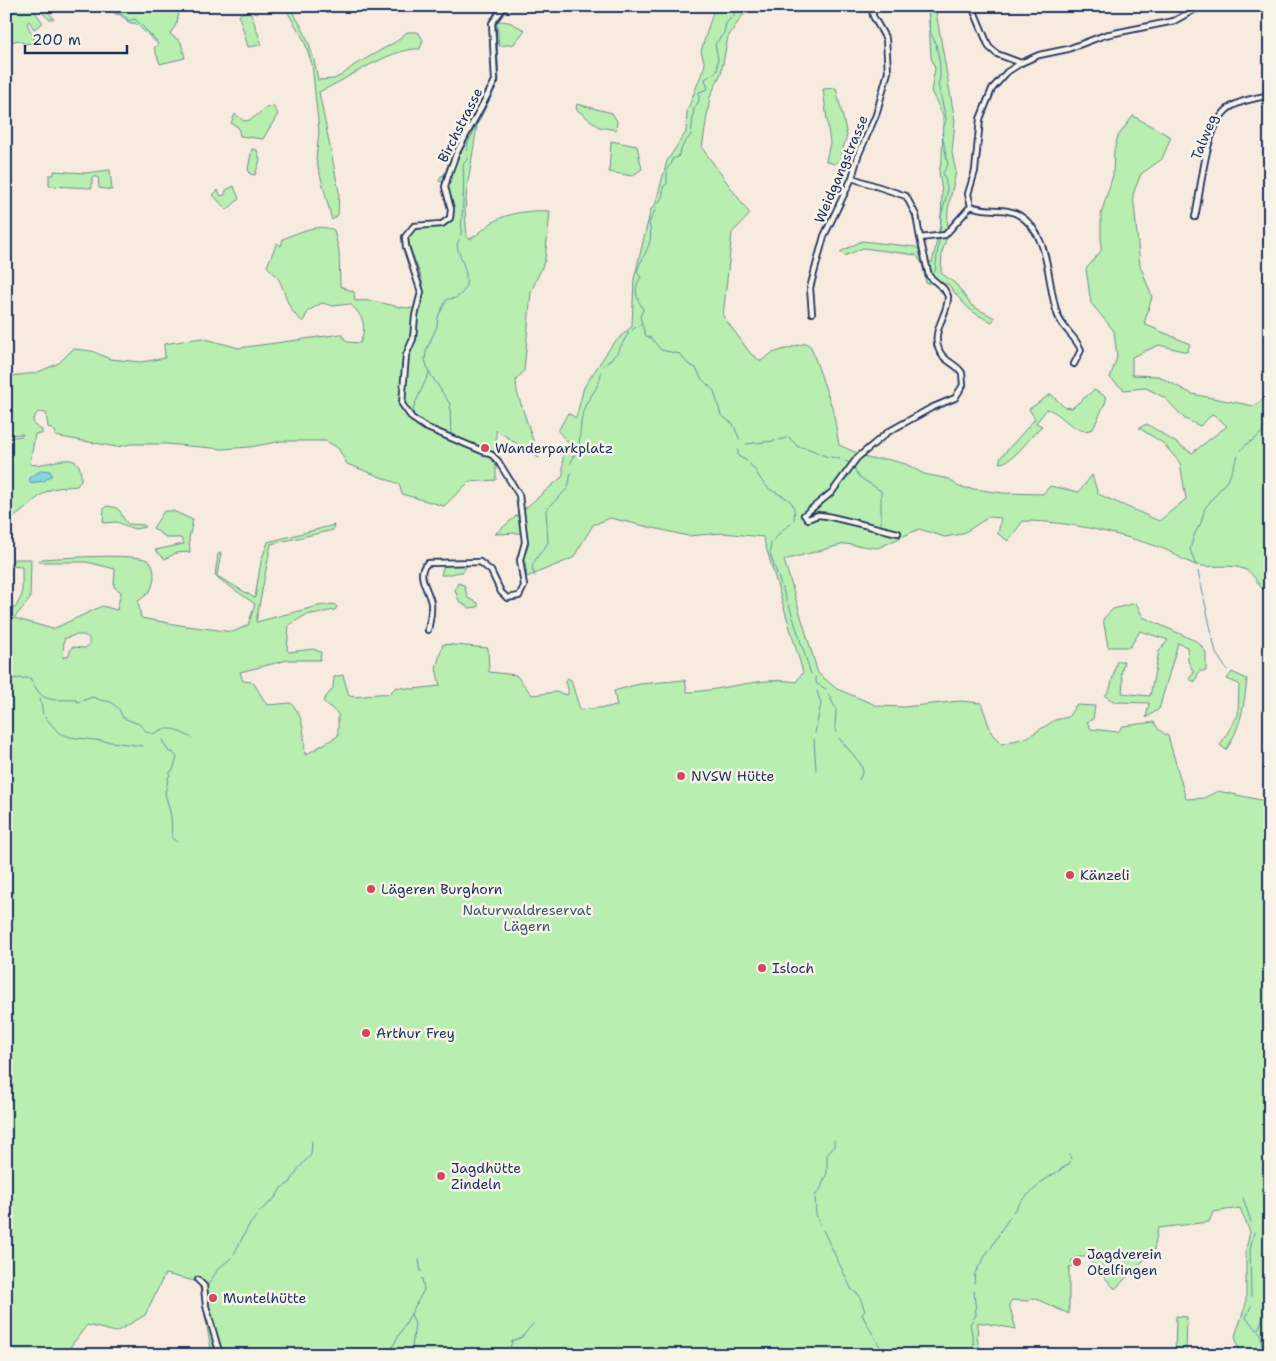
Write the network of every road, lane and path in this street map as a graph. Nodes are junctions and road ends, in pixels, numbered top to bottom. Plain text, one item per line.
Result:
1 (505, 6) edge
2 (872, 6) edge
3 (972, 6) edge
4 (1201, 6) edge
5 (1021, 63) junction
6 (1270, 95) edge
7 (852, 178) junction
8 (971, 206) junction
9 (1195, 217) dead end
10 (920, 238) junction
11 (812, 313) dead end
12 (1074, 364) dead end
13 (898, 533) dead end
14 (428, 630) dead end
15 (198, 1280) dead end
16 (220, 1355) edge

1 - 14 street, Birchstrasse
2 - 7 street, Weidgangstrasse
3 - 5 street
4 - 5 street
5 - 8 street
6 - 9 street, Talweg
7 - 10 street
7 - 11 street, Weidgangstrasse
8 - 10 street
8 - 12 street
10 - 13 street
15 - 16 street

